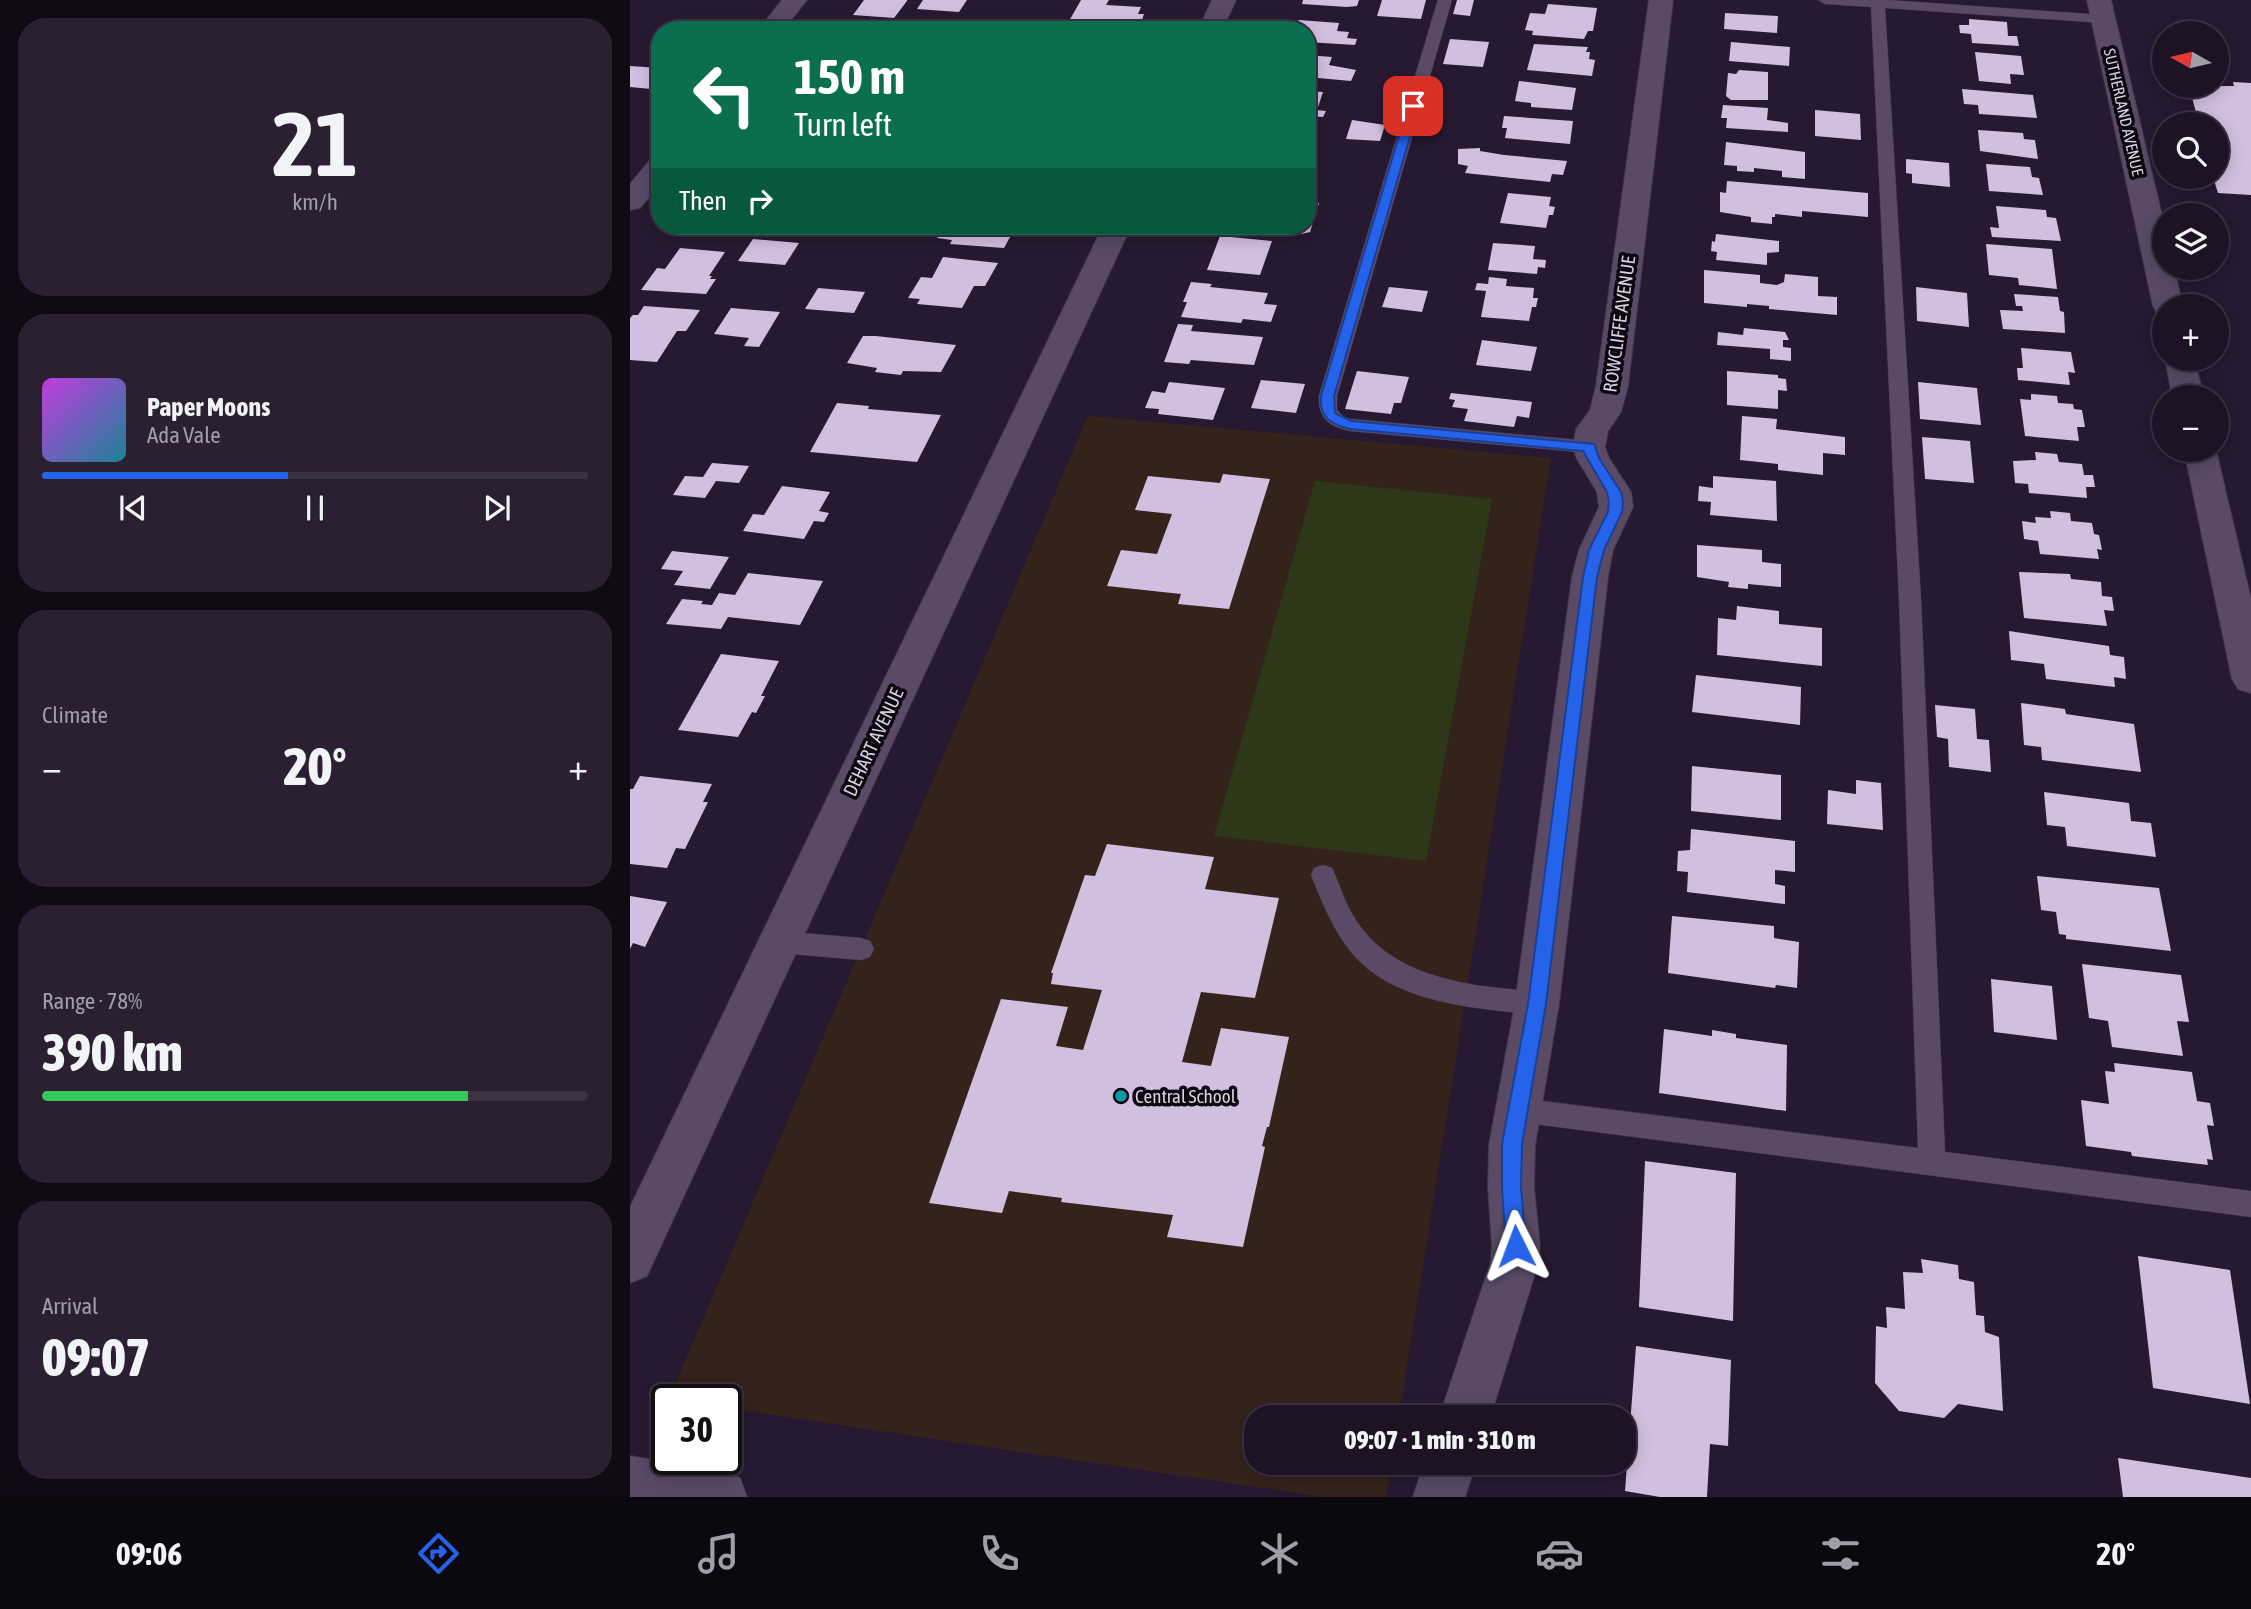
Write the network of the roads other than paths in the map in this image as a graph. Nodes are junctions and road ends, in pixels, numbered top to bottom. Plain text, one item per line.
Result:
1 (794, 0) edge
2 (1224, 0) edge
3 (1445, 0) edge
4 (1661, 0) edge
5 (1825, 0) edge
6 (1878, 4) junction
7 (2101, 9) edge
8 (777, 21) edge
9 (1214, 21) edge
10 (651, 177) edge
11 (630, 202) edge
12 (1114, 235) edge
13 (2165, 294) edge
14 (1589, 447) junction
15 (2203, 462) edge
16 (2251, 679) edge
17 (1323, 875) dead end
18 (779, 942) junction
19 (861, 949) dead end
20 (1537, 1004) junction
21 (1519, 1110) junction
22 (1932, 1163) junction
23 (2251, 1204) edge
24 (630, 1259) edge
25 (1468, 1405) edge
26 (1446, 1475) edge
27 (630, 1482) edge
28 (721, 1497) edge
29 (1439, 1497) edge

1 - 8 street
2 - 9 street
3 - 14 lane
4 - 14 street, ROWCLIFFE AVENUE
5 - 6 lane
6 - 7 lane
6 - 22 lane
7 - 13 street, SUTHERLAND AVENUE
10 - 11 street
12 - 18 street, DEHART AVENUE
14 - 20 street
15 - 16 street
17 - 20 lane
18 - 19 lane
18 - 24 street, DEHART AVENUE
20 - 21 street
21 - 22 lane
21 - 25 street
22 - 23 lane
26 - 29 street
27 - 28 street

